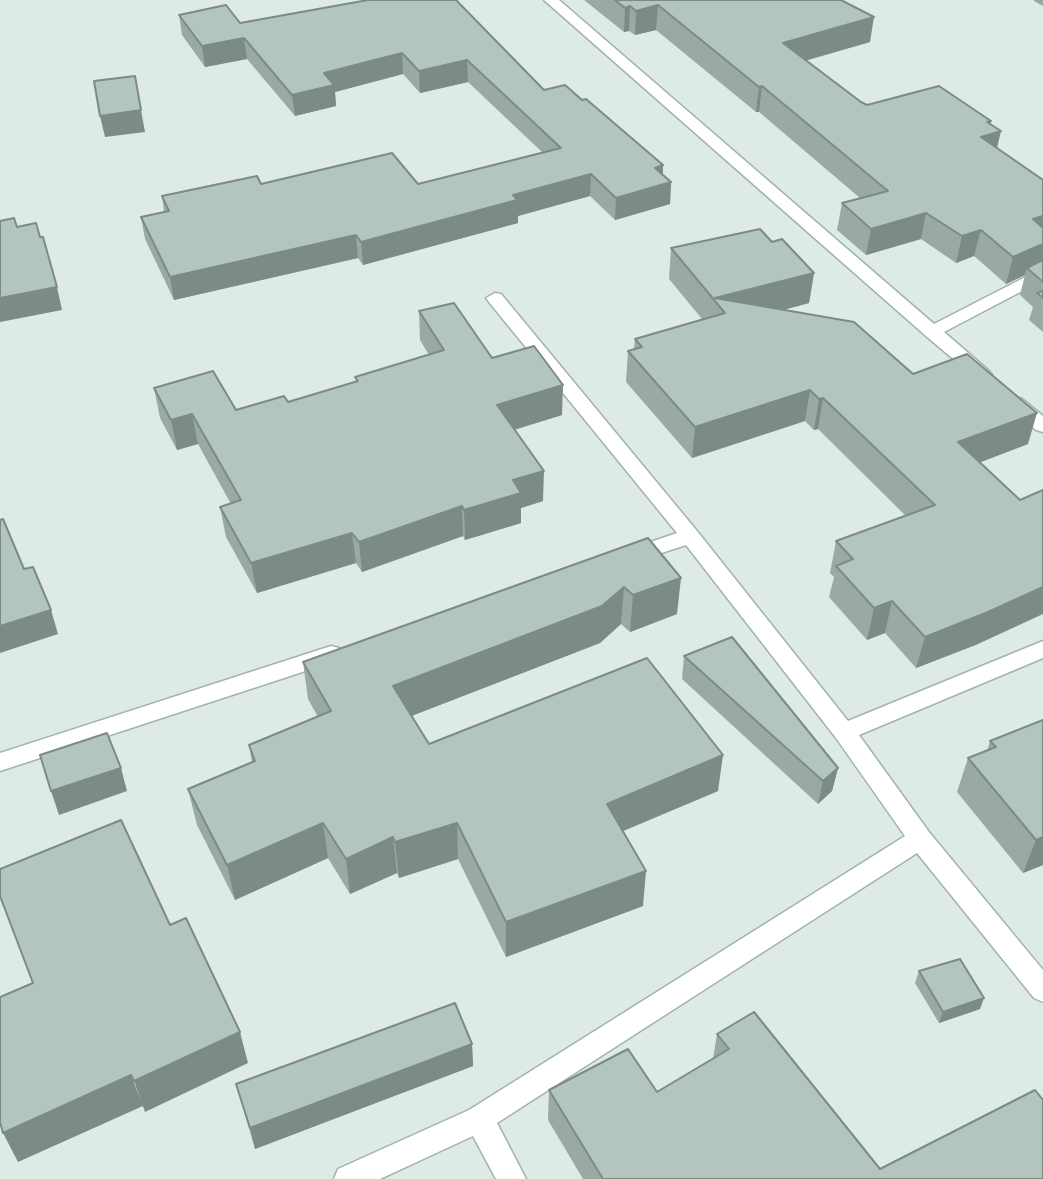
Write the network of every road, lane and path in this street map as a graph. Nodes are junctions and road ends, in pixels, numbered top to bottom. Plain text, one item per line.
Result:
1 (551, 0) edge
2 (1043, 273) edge
3 (495, 298) dead end
4 (932, 332) junction
5 (1043, 426) edge
6 (690, 536) junction
7 (611, 562) edge
8 (1043, 649) edge
9 (346, 650) edge
10 (844, 732) junction
11 (0, 762) edge
12 (920, 839) junction
13 (1043, 990) edge
14 (479, 1119) junction
15 (348, 1179) edge
16 (512, 1179) edge

1 - 4 street
2 - 4 street
3 - 6 street
4 - 5 street
6 - 7 street
6 - 10 street
8 - 10 street
9 - 11 street
10 - 12 street
12 - 13 street
12 - 14 street
14 - 15 street
14 - 16 street

